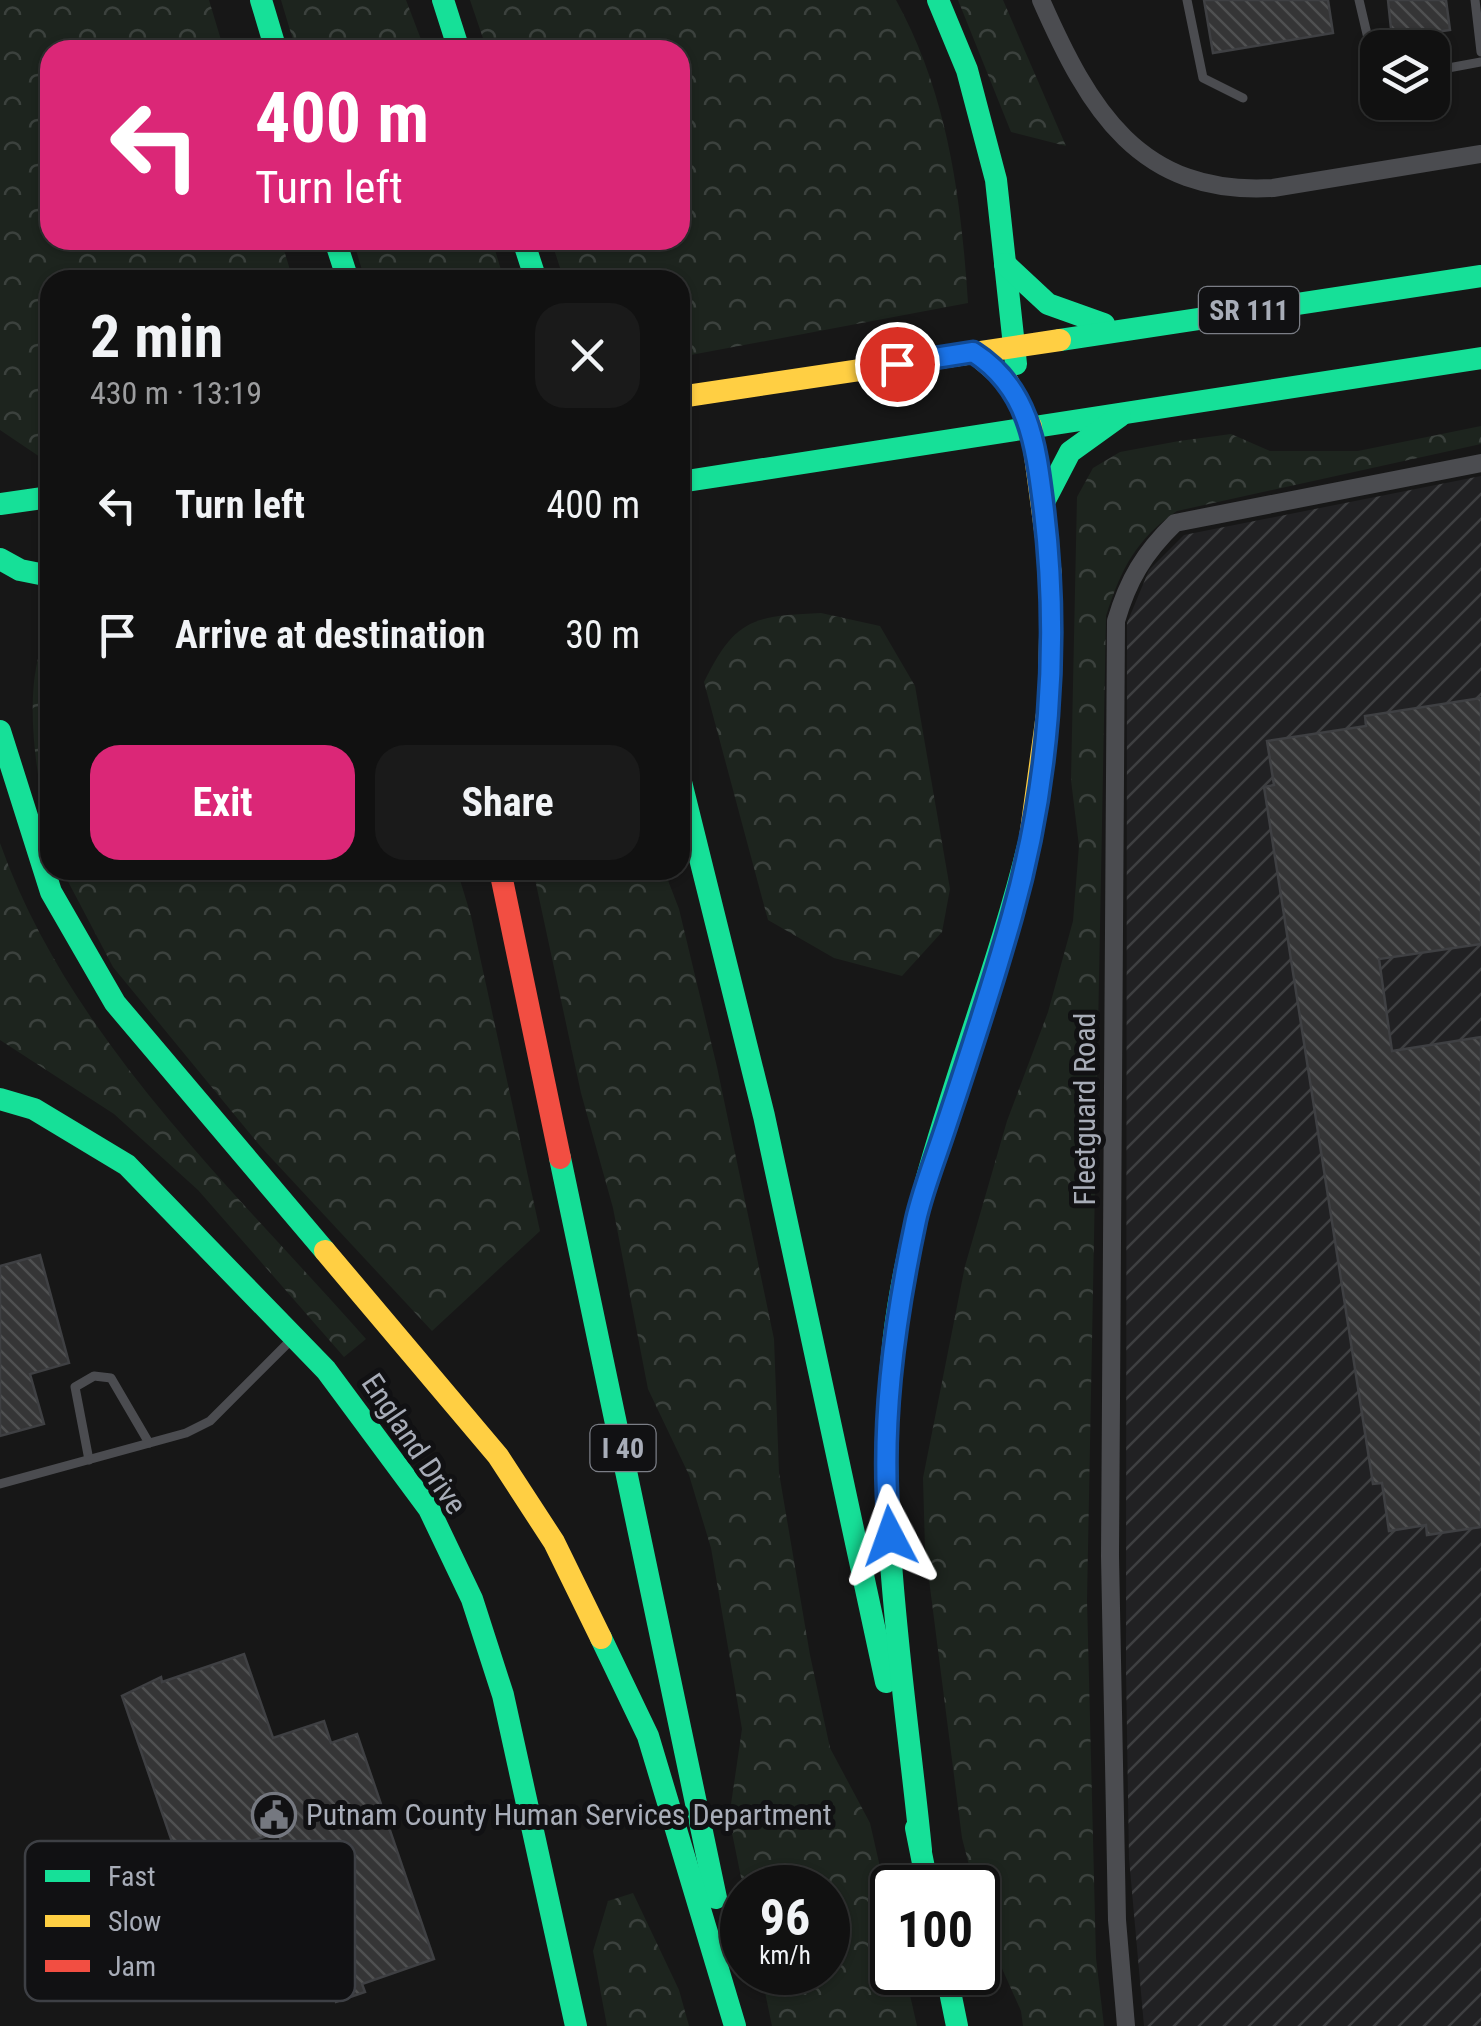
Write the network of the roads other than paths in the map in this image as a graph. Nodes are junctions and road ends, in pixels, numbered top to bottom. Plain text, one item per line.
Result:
1 (260, 0) edge
2 (443, 0) edge
3 (938, 0) edge
4 (1040, 0) edge
5 (1187, 0) edge
6 (1360, 0) edge
7 (1474, 0) edge
8 (1367, 30) edge
9 (273, 40) edge
10 (457, 40) edge
11 (1481, 52) edge
12 (1481, 62) edge
13 (1450, 67) edge
14 (1243, 98) dead end
15 (1481, 154) edge
16 (1005, 264) junction
17 (1481, 276) edge
18 (1123, 328) junction
19 (1016, 345) junction
20 (973, 352) junction
21 (1481, 358) edge
22 (1011, 386) junction
23 (690, 395) edge
24 (1125, 412) junction
25 (1032, 426) junction
26 (953, 439) junction
27 (1481, 464) edge
28 (690, 481) edge
29 (40, 498) edge
30 (10, 502) edge
31 (1043, 504) junction
32 (0, 520) edge
33 (0, 560) edge
34 (40, 575) edge
35 (40, 579) edge
36 (0, 586) edge
37 (0, 732) edge
38 (690, 815) edge
39 (40, 857) edge
40 (47, 880) edge
41 (502, 880) edge
42 (0, 1100) edge
43 (295, 1336) junction
44 (150, 1443) junction
45 (89, 1460) junction
46 (0, 1484) edge
47 (921, 1850) junction
48 (924, 1865) edge
49 (951, 1995) edge
50 (576, 2026) edge
51 (735, 2026) edge
52 (743, 2026) edge
53 (957, 2026) edge
54 (1126, 2026) edge

1 - 9 main road
2 - 10 main road
3 - 16 main road
4 - 15 street
5 - 14 lane
6 - 8 lane
7 - 11 lane
12 - 13 lane
16 - 18 main road
16 - 19 main road
17 - 18 main road, SR 111
18 - 19 main road, SR 111
19 - 20 main road, SR 111
19 - 22 main road
20 - 22 main road
20 - 23 main road, SR 111
21 - 24 main road
22 - 25 main road
22 - 26 main road
24 - 25 main road
24 - 31 main road
25 - 26 main road
25 - 31 main road
26 - 28 main road
27 - 54 street, Fleetguard Road
29 - 30 main road
30 - 32 main road
31 - 47 main road
33 - 34 main road
35 - 36 main road
37 - 39 main road
38 - 47 main road
40 - 51 main road
41 - 52 main road, I 40
42 - 43 main road, England Drive
43 - 44 lane
43 - 50 main road, England Drive
44 - 45 lane
44 - 45 lane
45 - 46 lane
47 - 48 main road
49 - 53 main road

